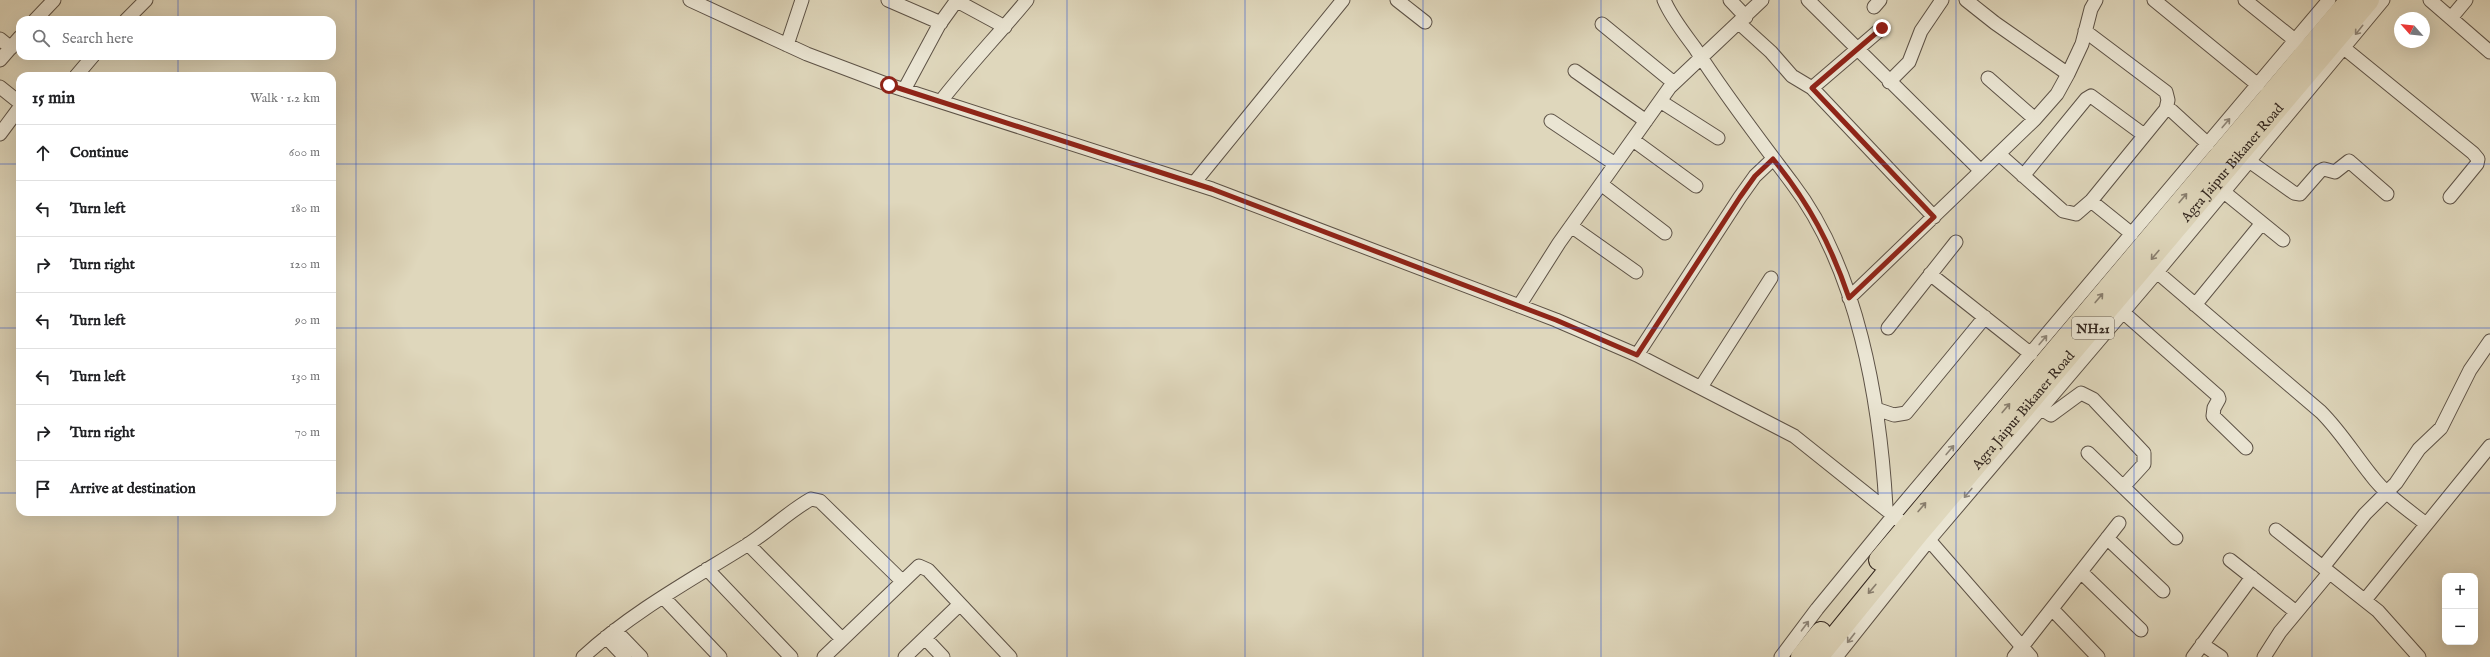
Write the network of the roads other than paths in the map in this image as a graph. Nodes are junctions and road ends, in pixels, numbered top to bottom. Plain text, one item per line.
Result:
1 (54, 0) edge
2 (146, 0) edge
3 (690, 0) edge
4 (802, 0) edge
5 (888, 0) edge
6 (957, 0) edge
7 (1027, 0) edge
8 (1343, 0) edge
9 (1397, 0) edge
10 (1664, 0) edge
11 (1730, 0) edge
12 (1762, 0) edge
13 (1808, 0) edge
14 (1942, 0) edge
15 (1966, 0) edge
16 (2096, 0) edge
17 (2154, 0) edge
18 (2245, 0) edge
19 (2329, 0) edge
20 (2350, 0) edge
21 (2369, 0) edge
22 (2383, 0) edge
23 (2430, 0) edge
24 (2466, 0) edge
25 (39, 16) edge
26 (130, 16) edge
27 (2451, 18) junction
28 (1742, 20) junction
29 (1425, 22) dead end
30 (941, 23) junction
31 (1602, 24) dead end
32 (1005, 27) junction
33 (1882, 28) dead end
34 (2086, 31) junction
35 (0, 38) edge
36 (16, 42) edge
37 (787, 45) junction
38 (2301, 45) junction
39 (11, 48) junction
40 (2344, 48) junction
41 (1857, 49) junction
42 (2490, 52) edge
43 (1700, 57) junction
44 (0, 60) edge
45 (90, 60) edge
46 (1575, 71) dead end
47 (79, 72) edge
48 (2068, 74) junction
49 (1988, 78) dead end
50 (1889, 82) junction
51 (1674, 83) junction
52 (2258, 85) junction
53 (0, 87) edge
54 (1812, 88) junction
55 (904, 90) junction
56 (16, 100) edge
57 (1660, 101) junction
58 (941, 102) junction
59 (2166, 109) junction
60 (16, 112) edge
61 (2035, 119) junction
62 (1551, 121) dead end
63 (1646, 121) junction
64 (0, 134) edge
65 (2144, 135) junction
66 (1718, 138) dead end
67 (1633, 140) junction
68 (2208, 144) junction
69 (1999, 154) junction
70 (1773, 159) junction
71 (2249, 161) junction
72 (1615, 164) junction
73 (1982, 171) junction
74 (2023, 176) junction
75 (1194, 183) junction
76 (1601, 184) junction
77 (1696, 186) dead end
78 (2224, 192) junction
79 (2387, 194) dead end
80 (2450, 197) dead end
81 (2091, 201) junction
82 (1934, 217) junction
83 (2262, 223) junction
84 (1571, 226) junction
85 (1665, 233) dead end
86 (2132, 234) junction
87 (2283, 240) dead end
88 (1956, 242) dead end
89 (1636, 272) dead end
90 (2157, 272) junction
91 (1930, 274) junction
92 (1771, 278) dead end
93 (1849, 298) junction
94 (2195, 305) junction
95 (1519, 306) junction
96 (2118, 308) junction
97 (1985, 317) junction
98 (1888, 328) dead end
99 (2490, 341) edge
100 (2031, 354) junction
101 (1637, 355) junction
102 (1701, 387) junction
103 (2040, 408) junction
104 (1876, 409) junction
105 (2490, 446) edge
106 (2246, 448) dead end
107 (2088, 453) dead end
108 (2123, 487) junction
109 (2386, 492) junction
110 (2119, 523) dead end
111 (2426, 524) junction
112 (1907, 525) junction
113 (2276, 530) dead end
114 (2107, 538) junction
115 (2176, 538) dead end
116 (748, 544) junction
117 (2230, 560) dead end
118 (707, 569) junction
119 (2326, 570) junction
120 (2081, 572) junction
121 (2252, 577) junction
122 (902, 581) junction
123 (2163, 591) dead end
124 (663, 597) junction
125 (2365, 600) junction
126 (959, 605) junction
127 (2052, 609) junction
128 (2296, 612) junction
129 (2141, 630) dead end
130 (610, 634) junction
131 (925, 638) junction
132 (842, 639) junction
133 (2202, 644) junction
134 (2022, 654) edge
135 (583, 657) edge
136 (625, 657) edge
137 (641, 657) edge
138 (720, 657) edge
139 (791, 657) edge
140 (824, 657) edge
141 (905, 657) edge
142 (943, 657) edge
143 (1010, 657) edge
144 (1781, 657) edge
145 (1801, 657) edge
146 (1818, 657) edge
147 (1836, 657) edge
148 (2098, 657) edge
149 (2193, 657) edge
150 (2221, 657) edge
151 (2264, 657) edge
152 (2419, 657) edge

1 - 25 street
2 - 26 street
3 - 37 street
4 - 37 street
5 - 30 street
6 - 30 street
6 - 32 street
7 - 32 street
8 - 75 street
9 - 29 street
10 - 43 street
11 - 28 street
12 - 28 street
13 - 41 street
14 - 50 street
15 - 48 street
16 - 34 street
17 - 52 street
18 - 38 street
19 - 38 street
20 - 38 highway, Agra Jaipur Bikaner Road / NH21
21 -> 96 highway, Agra Jaipur Bikaner Road / NH21
22 -> 40 street
23 - 27 street
24 - 27 street
27 - 42 street
28 - 43 street
28 - 54 street
30 - 55 street
31 - 51 street
32 - 58 street
33 - 41 street
34 - 48 street
34 - 59 street
35 - 39 street
36 - 39 street
37 - 55 street
38 - 52 street
112 -> 38 highway, Agra Jaipur Bikaner Road / NH21
39 - 44 street
40 - 71 street
40 - 80 street
41 - 50 street
41 - 54 street
43 - 51 street
43 - 70 street
45 - 47 street
46 - 63 street
48 - 61 street
49 - 61 street
50 - 73 street
51 - 57 street
68 -> 52 street
53 - 56 street
54 - 82 street
55 - 58 street
57 - 63 street
57 - 66 street
58 - 75 street
59 - 65 street
59 - 68 street
60 - 64 street
61 - 69 street
62 - 72 street
63 - 67 street
65 - 74 street
65 - 81 street
67 - 72 street
67 - 77 street
68 - 86 street
69 - 73 street
69 - 74 street
70 - 93 street
70 - 101 street
71 - 78 street
71 - 79 street
72 - 76 street
73 - 82 street
74 - 81 street
75 - 95 street
76 - 84 street
76 - 85 street
78 - 83 street
78 - 90 street
81 - 86 street
82 - 93 street
83 - 87 street
83 - 94 street
84 - 89 street
84 - 95 street
100 -> 86 street
88 - 91 street
90 - 94 street
90 - 96 street
91 - 97 street
91 - 98 street
92 - 102 street
93 - 104 street
94 - 109 street
95 - 101 street
96 - 103 street
96 - 106 street
96 - 112 highway, Agra Jaipur Bikaner Road / NH21
97 - 100 street
97 - 104 street
99 - 109 street
112 -> 100 street
101 - 102 street
102 - 112 street
103 - 108 street
103 -> 112 street
104 - 112 street
105 - 111 street
107 - 108 street
108 - 115 street
109 - 111 street
109 - 119 street
110 - 114 street
111 - 125 street
112 - 134 street
144 -> 112 street
112 - 145 highway, Agra Jaipur Bikaner Road / NH21
112 -> 146 highway, Agra Jaipur Bikaner Road / NH21
112 -> 147 street
113 - 119 street
114 - 120 street
114 - 123 street
116 - 118 street
116 - 122 street
116 - 132 street
117 - 121 street
118 - 124 street
118 - 139 street
119 - 125 street
119 - 128 street
120 - 127 street
120 - 129 street
121 - 128 street
121 - 133 street
122 - 126 street
122 - 132 street
124 - 130 street
124 - 138 street
125 - 152 street
126 - 131 street
126 - 143 street
127 - 134 street
127 - 148 street
128 - 151 street
130 - 135 street
130 - 136 street
130 - 137 street
131 - 141 street
131 - 142 street
132 - 140 street
133 - 149 street
133 - 150 street

